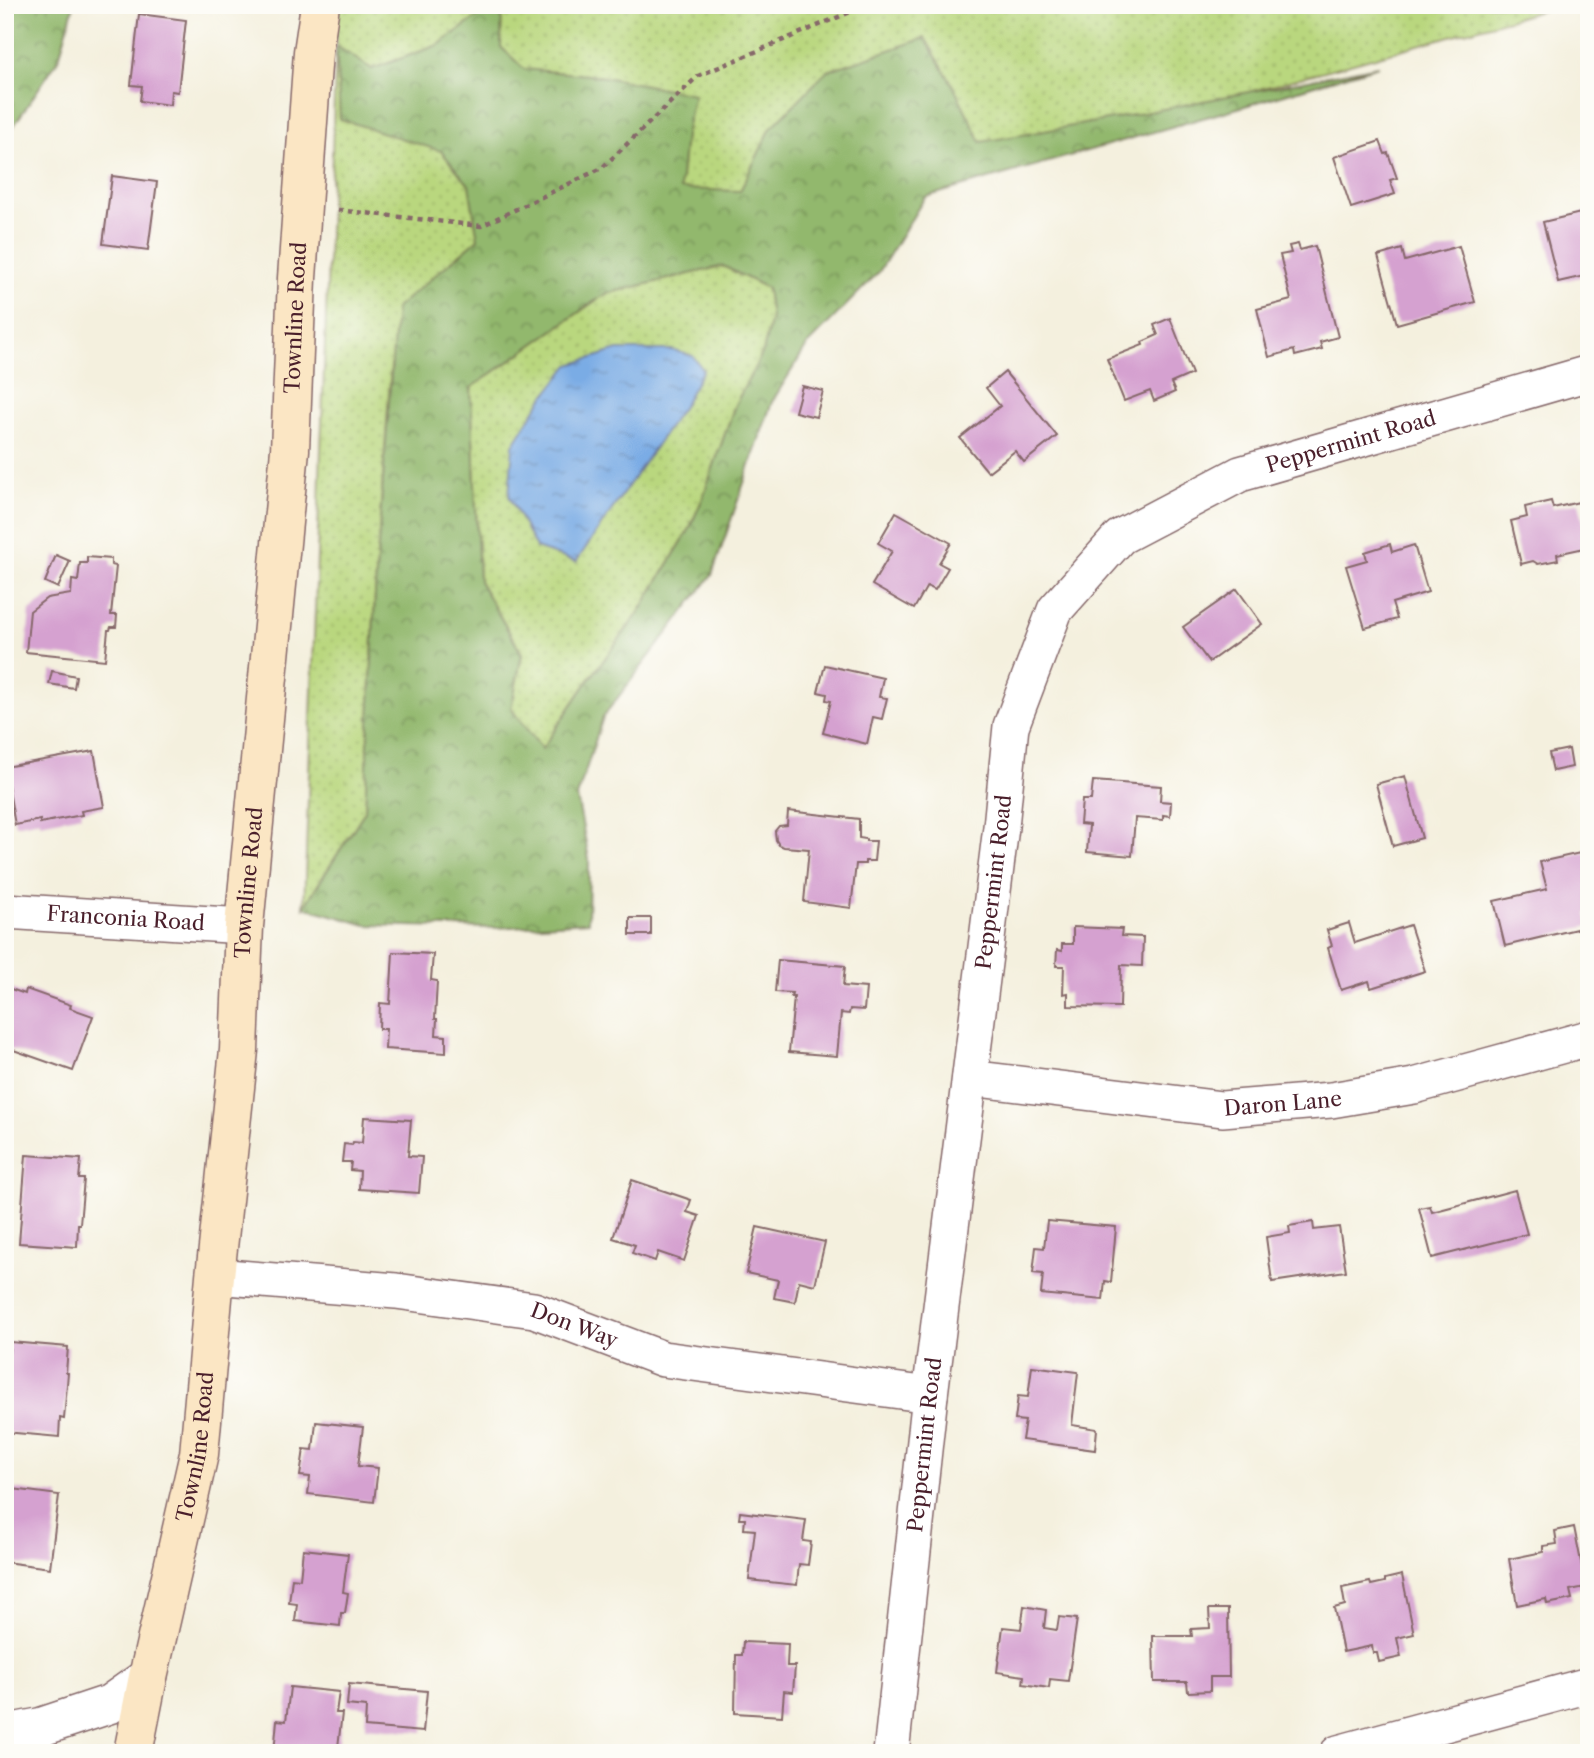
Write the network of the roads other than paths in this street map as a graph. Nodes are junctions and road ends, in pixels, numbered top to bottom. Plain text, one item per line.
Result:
1 (320, 5) edge
2 (1589, 373) edge
3 (5, 911) edge
4 (244, 926) junction
5 (1589, 1038) edge
6 (970, 1078) junction
7 (215, 1276) junction
8 (930, 1395) junction
9 (148, 1677) junction
10 (1589, 1685) edge
11 (5, 1734) edge
12 (891, 1752) edge
13 (133, 1753) edge
14 (897, 1753) edge
15 (1338, 1753) edge

1 - 4 main road, Townline Road
2 - 6 street, Peppermint Road
3 - 4 street, Franconia Road
4 - 7 main road, Townline Road
5 - 6 street, Daron Lane
6 - 8 street, Peppermint Road
7 - 8 street, Don Way
7 - 9 main road, Townline Road
8 - 12 street, Peppermint Road
9 - 11 street
9 - 13 main road, Townline Road
10 - 15 street
12 - 14 street

